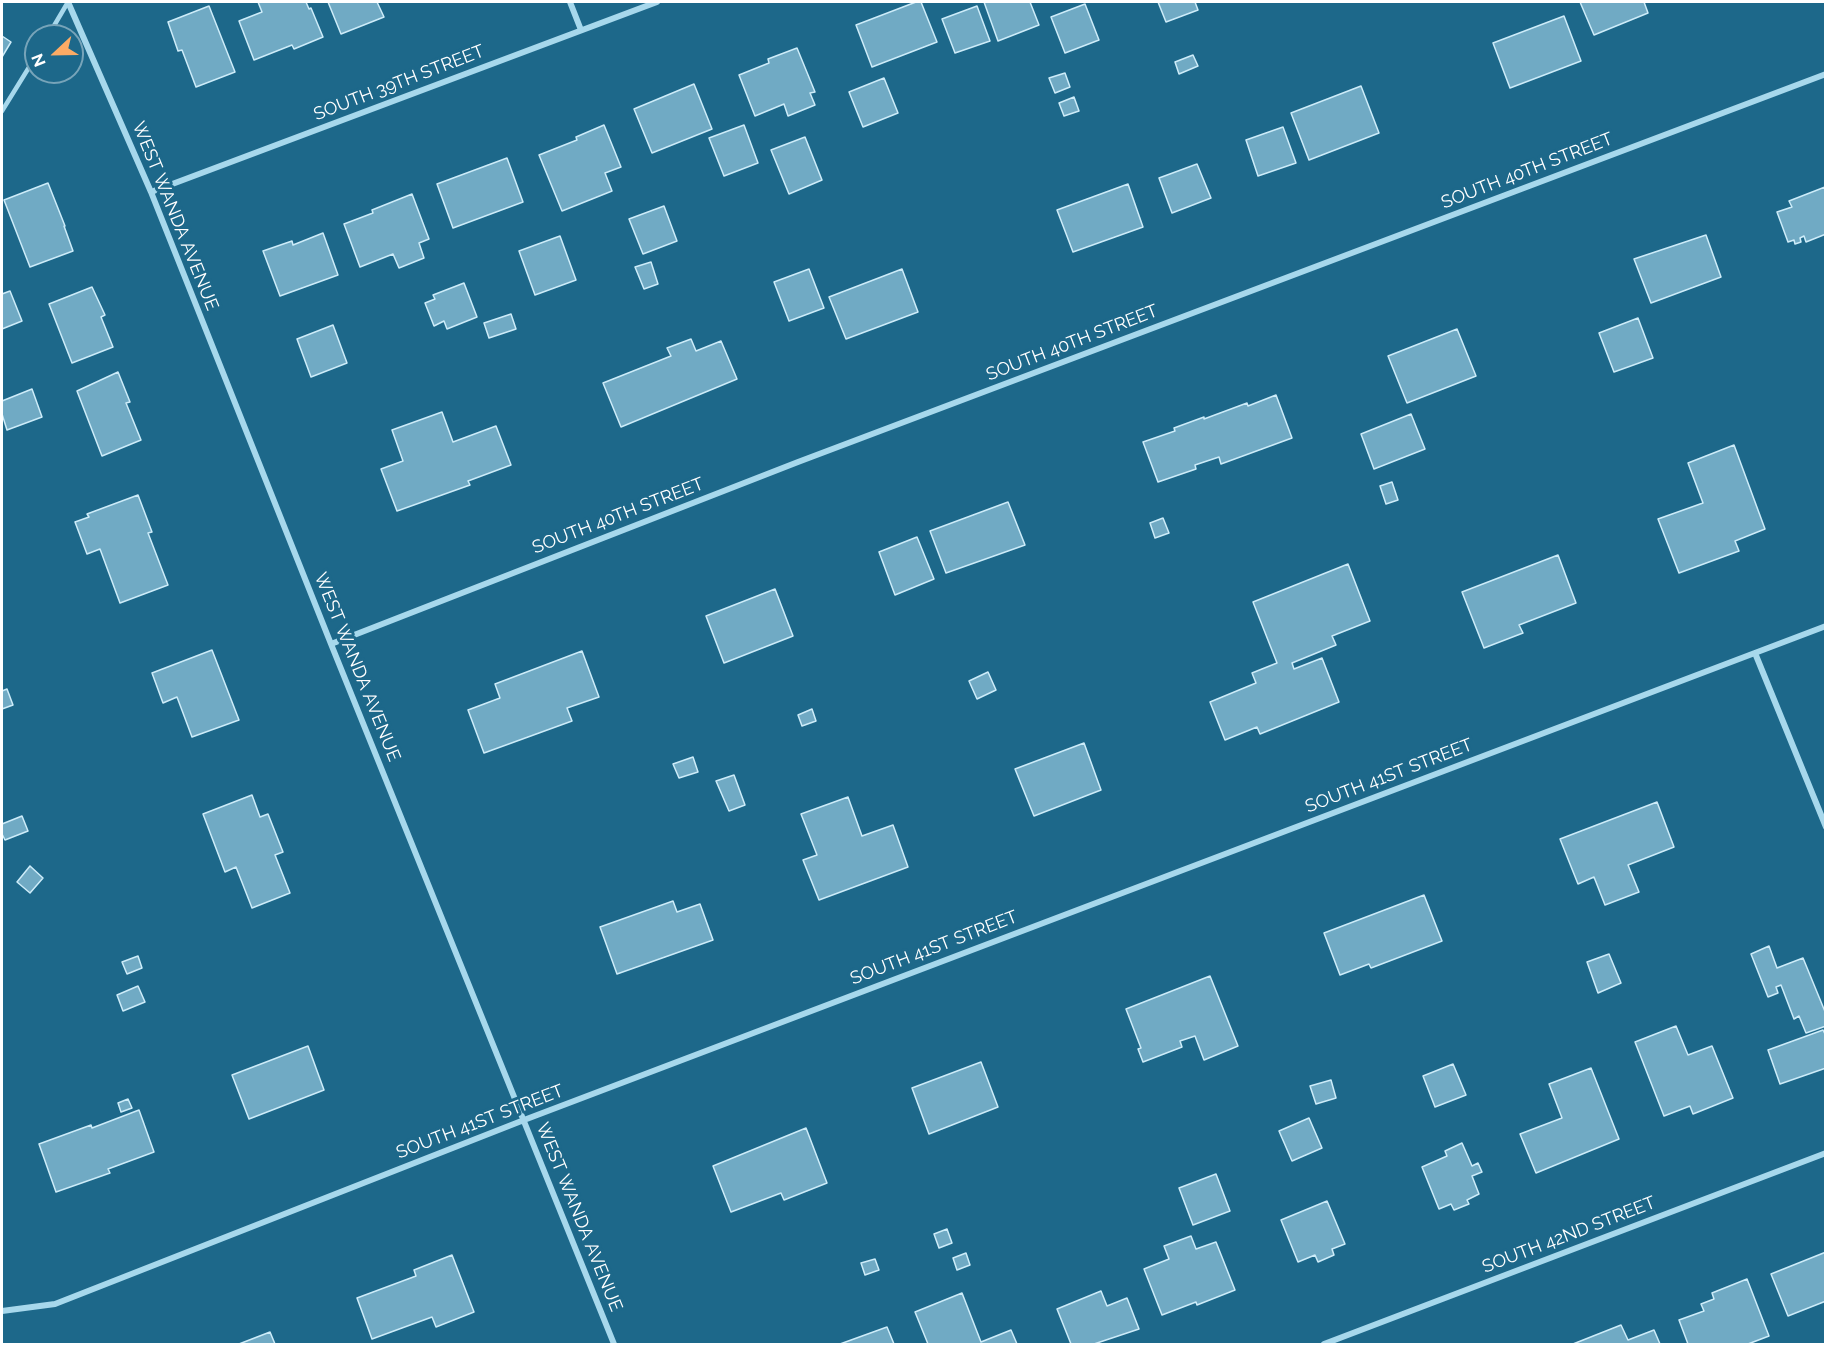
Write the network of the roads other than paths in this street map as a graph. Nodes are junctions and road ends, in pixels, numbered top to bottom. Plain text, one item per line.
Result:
1 (68, 2) edge
2 (570, 2) edge
3 (657, 2) edge
4 (55, 24) edge
5 (581, 30) junction
6 (1826, 74) edge
7 (24, 75) edge
8 (2, 111) edge
9 (151, 192) junction
10 (1826, 626) edge
11 (331, 644) junction
12 (1755, 653) junction
13 (1826, 827) edge
14 (524, 1120) junction
15 (1826, 1153) edge
16 (2, 1311) edge
17 (614, 1344) edge
18 (1324, 1344) edge

1 - 4 lane
1 - 9 street, WEST WANDA AVENUE
2 - 5 street
3 - 5 street, SOUTH 39TH STREET
5 - 9 street, SOUTH 39TH STREET
6 - 11 street, SOUTH 40TH STREET
7 - 8 lane
9 - 11 street, WEST WANDA AVENUE
10 - 12 street, SOUTH 41ST STREET
11 - 14 street, WEST WANDA AVENUE
12 - 13 street
12 - 14 street, SOUTH 41ST STREET
14 - 16 street, SOUTH 41ST STREET
14 - 17 street, WEST WANDA AVENUE
15 - 18 street, SOUTH 42ND STREET

